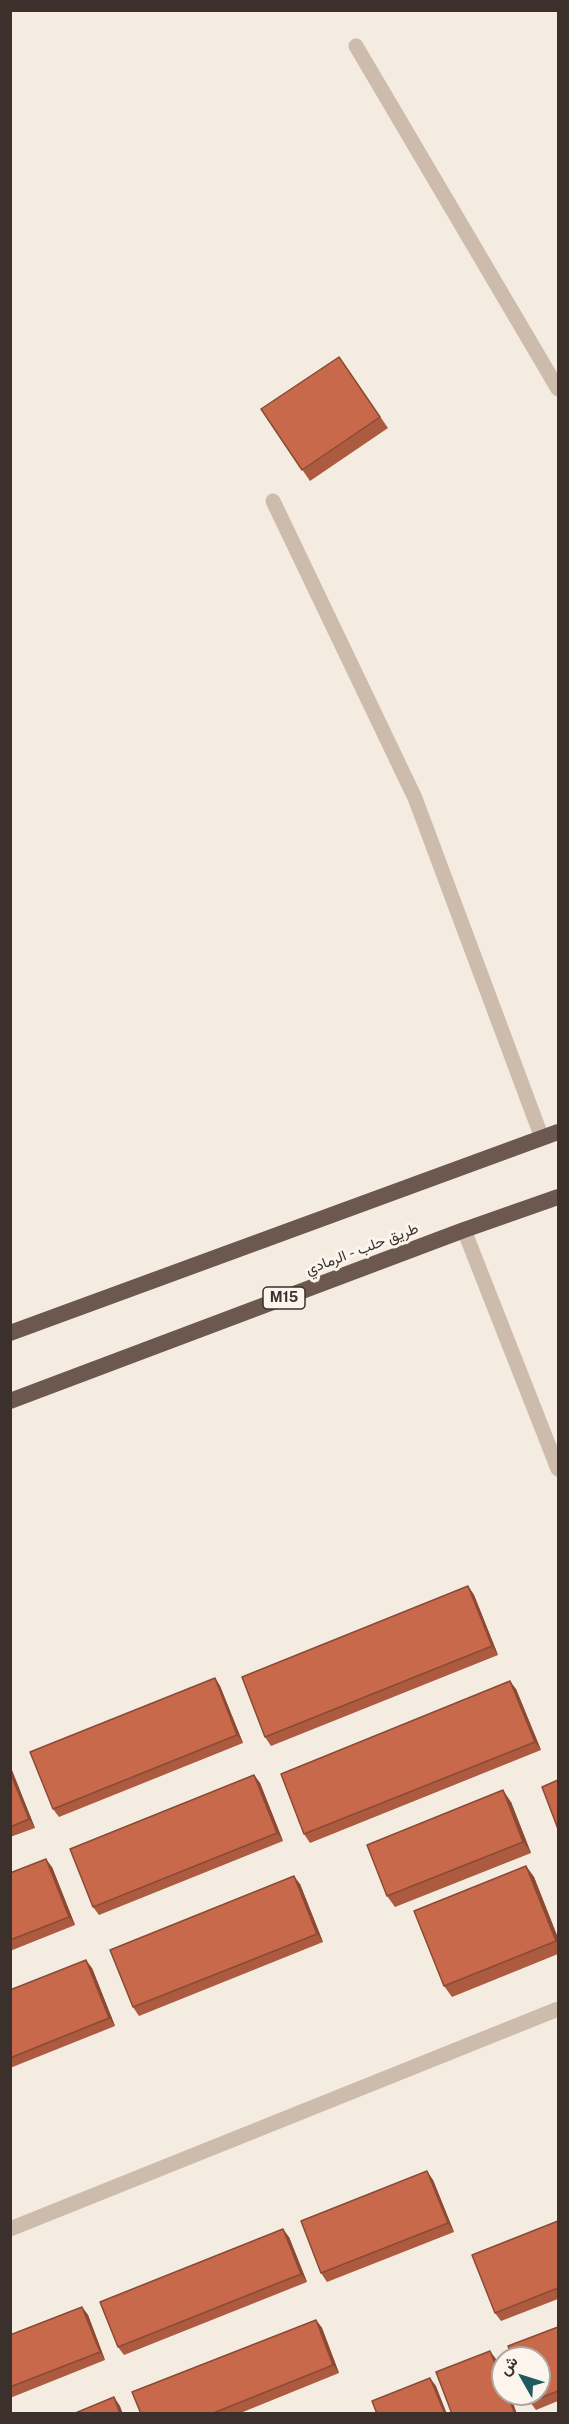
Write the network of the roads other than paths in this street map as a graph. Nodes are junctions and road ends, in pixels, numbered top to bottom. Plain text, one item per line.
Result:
1 (356, 46) dead end
2 (558, 389) edge
3 (273, 501) dead end
4 (558, 1132) edge
5 (542, 1138) junction
6 (558, 1197) edge
7 (464, 1230) junction
8 (10, 1333) edge
9 (10, 1401) edge
10 (558, 1469) edge
11 (558, 2008) edge
12 (10, 2229) edge

1 - 2 street
3 - 5 street
4 - 5 highway
5 - 8 highway
6 - 7 highway, طريق حلب - الرمادي / M15
7 - 9 highway, طريق حلب - الرمادي / M15
7 - 10 street
11 - 12 street

